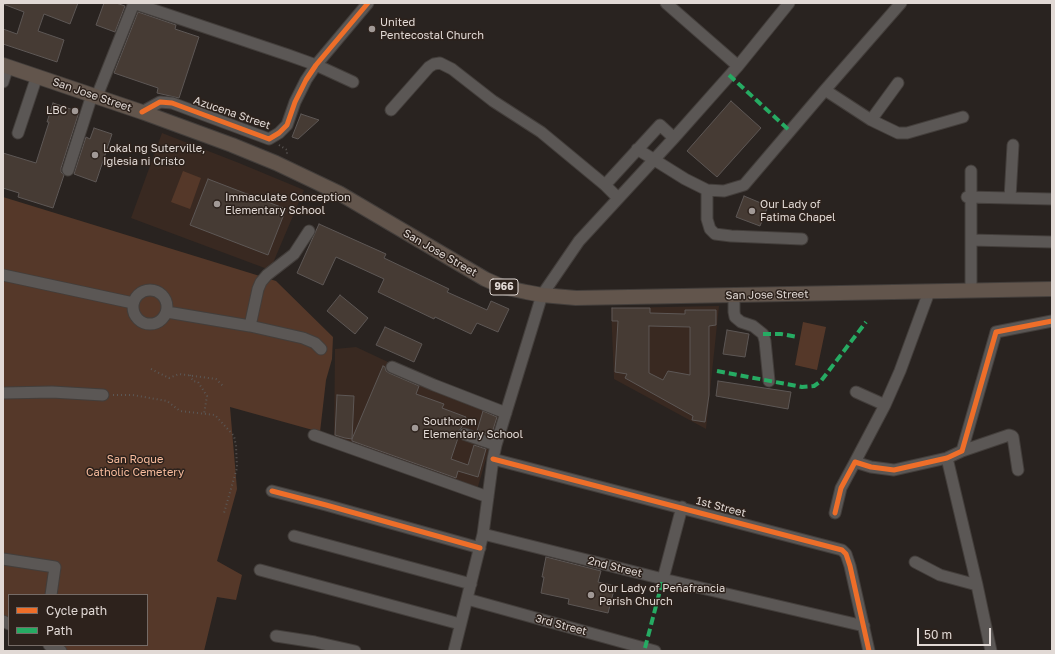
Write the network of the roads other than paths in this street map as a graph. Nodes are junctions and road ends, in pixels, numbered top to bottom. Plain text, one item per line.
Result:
1 (133, 3) edge
2 (368, 3) edge
3 (666, 3) edge
4 (789, 3) edge
5 (901, 3) edge
6 (316, 65) junction
7 (6, 66) edge
8 (738, 66) junction
9 (37, 76) junction
10 (3, 82) edge
11 (353, 82) dead end
12 (898, 83) dead end
13 (825, 90) junction
14 (94, 95) junction
15 (391, 110) dead end
16 (142, 112) junction
17 (963, 117) dead end
18 (871, 120) junction
19 (18, 133) dead end
20 (674, 138) junction
21 (1013, 145) dead end
22 (637, 148) junction
23 (654, 160) junction
24 (68, 170) dead end
25 (971, 170) dead end
26 (605, 185) junction
27 (707, 190) junction
28 (969, 197) junction
29 (618, 198) junction
30 (1010, 198) junction
31 (1052, 199) edge
32 (309, 231) dead end
33 (802, 239) dead end
34 (971, 240) junction
35 (1052, 242) edge
36 (3, 274) edge
37 (1052, 289) edge
38 (971, 290) junction
39 (929, 292) junction
40 (542, 295) junction
41 (734, 296) junction
42 (133, 303) junction
43 (167, 312) junction
44 (1052, 321) edge
45 (250, 326) junction
46 (321, 349) dead end
47 (392, 367) dead end
48 (769, 381) dead end
49 (856, 392) dead end
50 (3, 394) edge
51 (103, 394) road end
52 (885, 406) junction
53 (506, 413) junction
54 (464, 434) dead end
55 (314, 435) dead end
56 (496, 445) junction
57 (962, 451) junction
58 (947, 458) junction
59 (493, 459) junction
60 (854, 462) junction
61 (1018, 470) dead end
62 (272, 491) dead end
63 (488, 498) junction
64 (682, 507) junction
65 (835, 513) dead end
66 (483, 534) junction
67 (294, 536) dead end
68 (480, 548) junction
69 (3, 559) edge
70 (915, 562) dead end
71 (260, 570) dead end
72 (664, 579) junction
73 (471, 584) junction
74 (977, 585) junction
75 (51, 594) edge
76 (467, 599) junction
77 (460, 624) junction
78 (864, 626) junction
79 (276, 636) dead end
80 (51, 646) edge
81 (648, 650) edge
82 (61, 651) edge
83 (355, 651) edge
84 (454, 651) edge
85 (869, 651) edge
86 (991, 651) edge

1 - 6 street
1 - 14 street
2 - 6 street, Azucena Street
3 - 8 street
4 - 8 street
5 - 13 street
6 - 11 street
6 - 16 street, Azucena Street
7 - 9 main road, San Jose Street / 966
7 - 10 street
8 - 20 street
9 - 14 main road, San Jose Street / 966
9 - 19 street
12 - 18 street
13 - 18 street
13 - 27 street
14 - 16 main road, San Jose Street / 966
14 - 24 street
15 - 26 street
16 - 40 main road, San Jose Street / 966
17 - 18 street
20 - 22 street
20 - 23 street
21 - 30 street
22 - 23 street
22 - 26 street
23 - 27 street
23 - 29 street
25 - 28 street
26 - 29 street
27 - 33 street
28 - 30 street
28 - 34 street
29 - 40 street
30 - 31 street
32 - 45 street
34 - 35 street
34 - 38 street
36 - 42 street
37 - 38 main road, San Jose Street / 966
38 - 39 main road, San Jose Street / 966
39 - 41 main road, San Jose Street / 966
39 - 52 street
40 - 41 main road, San Jose Street / 966
40 - 53 street
41 - 48 street
42 - 43 street
42 - 43 street
43 - 45 street
44 - 57 street
45 - 46 street
47 - 53 street
49 - 52 street
50 - 51 street
52 - 60 street
53 - 56 street
54 - 56 street
55 - 63 street
56 - 59 street
57 - 58 street
57 - 61 street
58 - 60 street
58 - 74 street
59 - 63 street
59 - 64 street, 1st Street
60 - 65 street
62 - 68 street
63 - 66 street
64 - 72 street
64 - 78 street, 1st Street
66 - 68 street
66 - 72 street, 2nd Street
67 - 73 street
68 - 73 street
69 - 75 street
70 - 74 street
71 - 77 street
72 - 78 street, 2nd Street
73 - 76 street
74 - 86 street
76 - 77 street
76 - 81 street, 3rd Street
77 - 84 street
78 - 85 street, 1st Street
79 - 83 street
80 - 82 street

